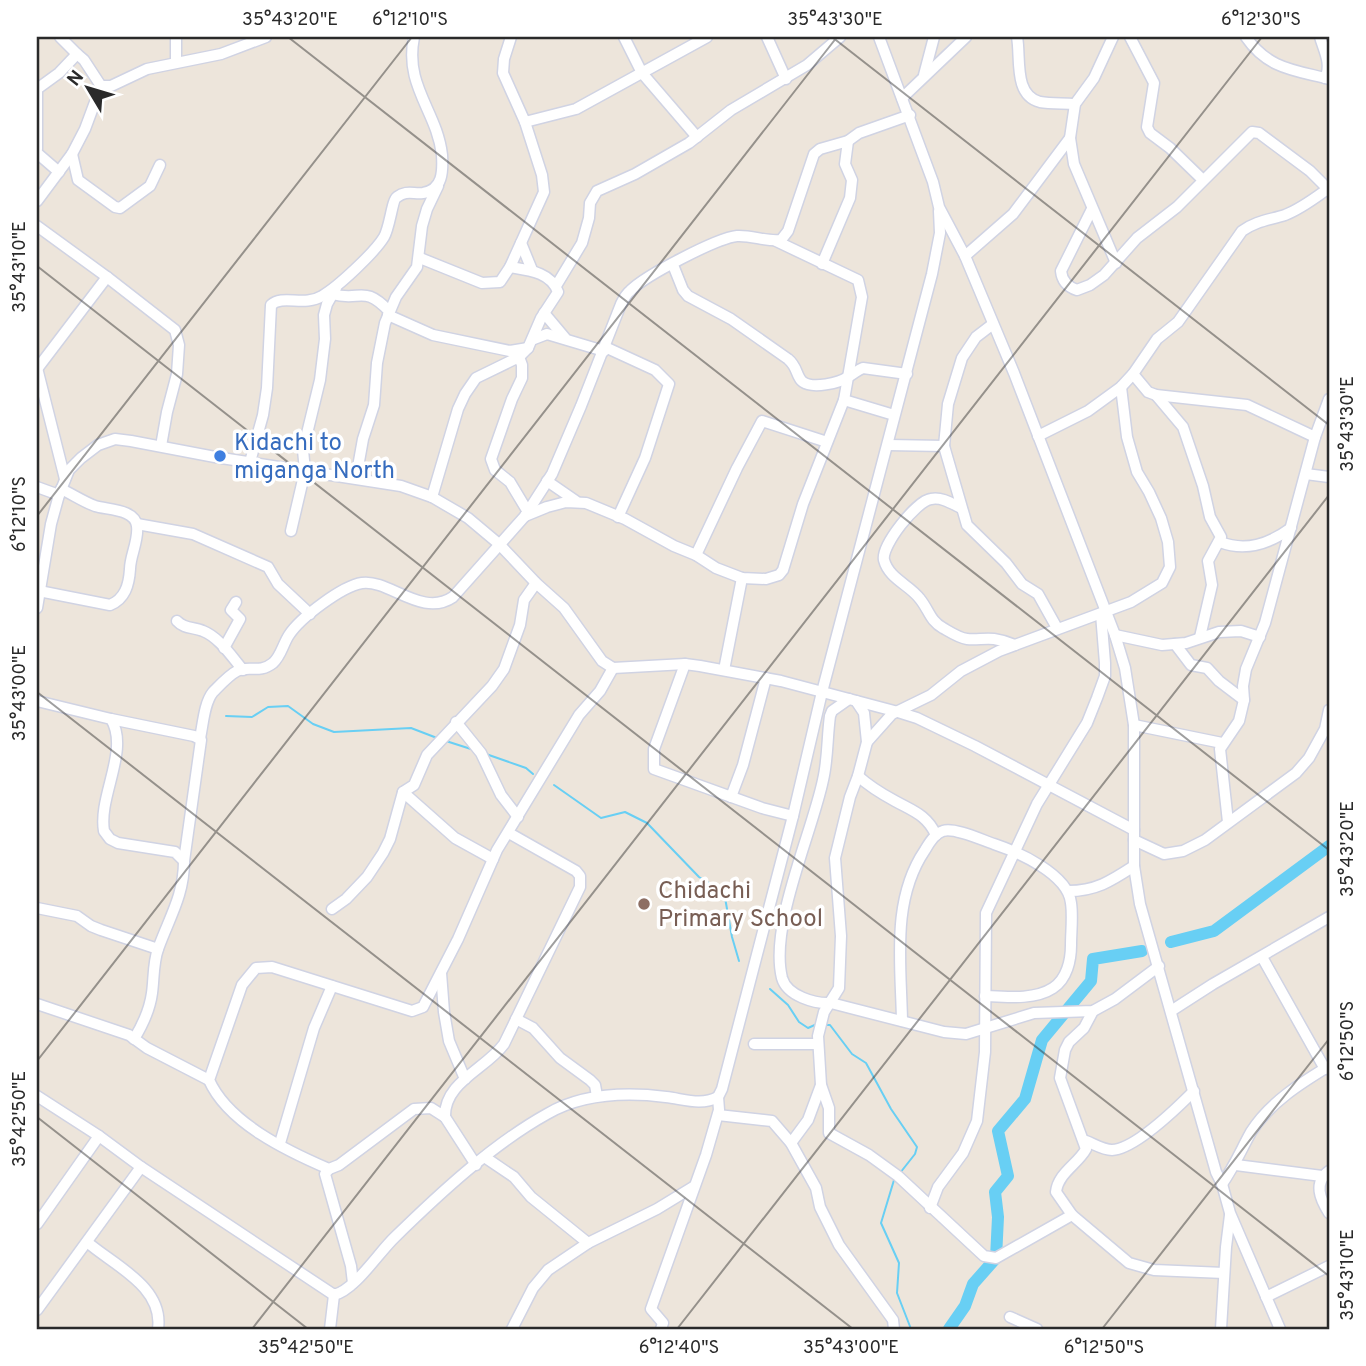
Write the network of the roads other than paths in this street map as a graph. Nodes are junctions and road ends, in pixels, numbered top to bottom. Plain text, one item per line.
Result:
1 (60, 37) edge
2 (176, 37) edge
3 (266, 37) edge
4 (414, 37) edge
5 (511, 37) edge
6 (624, 37) edge
7 (707, 37) edge
8 (767, 37) edge
9 (840, 37) edge
10 (879, 37) edge
11 (934, 37) edge
12 (966, 37) edge
13 (1017, 37) edge
14 (1113, 37) edge
15 (1130, 37) edge
16 (1245, 37) edge
17 (1320, 37) edge
18 (77, 54) junction
19 (176, 61) junction
20 (642, 73) junction
21 (924, 75) junction
22 (786, 79) junction
23 (1327, 79) edge
24 (101, 86) junction
25 (37, 89) edge
26 (902, 98) junction
27 (1074, 104) junction
28 (910, 115) junction
29 (525, 122) junction
30 (697, 137) junction
31 (1070, 138) junction
32 (848, 141) junction
33 (37, 151) edge
34 (72, 154) junction
35 (160, 165) dead end
36 (59, 172) junction
37 (1203, 180) junction
38 (439, 184) junction
39 (1328, 189) edge
40 (419, 193) junction
41 (37, 201) edge
42 (429, 205) junction
43 (939, 207) junction
44 (1092, 209) junction
45 (37, 226) edge
46 (776, 241) junction
47 (521, 243) junction
48 (965, 256) junction
49 (420, 258) junction
50 (1116, 263) junction
51 (822, 264) junction
52 (673, 265) junction
53 (510, 267) junction
54 (532, 270) junction
55 (107, 276) junction
56 (556, 286) junction
57 (335, 290) junction
58 (388, 313) junction
59 (544, 313) junction
60 (993, 324) junction
61 (567, 340) junction
62 (531, 343) junction
63 (604, 349) junction
64 (519, 357) junction
65 (37, 368) edge
66 (907, 374) junction
67 (1133, 374) junction
68 (848, 377) junction
69 (1122, 387) junction
70 (1156, 395) junction
71 (1329, 399) edge
72 (844, 400) junction
73 (894, 415) junction
74 (1038, 436) junction
75 (1315, 437) junction
76 (827, 442) junction
77 (888, 445) junction
78 (161, 446) junction
79 (944, 446) junction
80 (250, 462) junction
81 (305, 471) junction
82 (1306, 474) junction
83 (1329, 477) edge
84 (356, 478) junction
85 (547, 481) junction
86 (37, 487) edge
87 (62, 487) junction
88 (432, 497) junction
89 (576, 501) junction
90 (961, 508) junction
91 (526, 514) junction
92 (618, 517) junction
93 (137, 524) junction
94 (1290, 528) junction
95 (291, 531) dead end
96 (1220, 542) junction
97 (499, 544) junction
98 (696, 555) junction
99 (742, 578) junction
100 (536, 583) junction
101 (39, 591) junction
102 (236, 602) dead end
103 (37, 608) edge
104 (1103, 613) junction
105 (310, 614) junction
106 (177, 621) dead end
107 (1057, 628) junction
108 (1115, 635) junction
109 (1200, 637) junction
110 (1260, 637) junction
111 (1175, 644) junction
112 (1015, 645) junction
113 (224, 648) junction
114 (685, 664) junction
115 (613, 668) junction
116 (243, 670) junction
117 (724, 670) junction
118 (766, 678) junction
119 (822, 692) junction
120 (852, 700) junction
121 (1244, 700) junction
122 (37, 701) edge
123 (1329, 710) edge
124 (898, 712) junction
125 (111, 719) junction
126 (456, 722) junction
127 (1134, 725) junction
128 (1327, 729) edge
129 (200, 738) junction
130 (867, 742) junction
131 (1223, 743) junction
132 (858, 776) junction
133 (1049, 785) junction
134 (403, 792) junction
135 (731, 797) junction
136 (793, 816) junction
137 (518, 817) junction
138 (1228, 822) junction
139 (509, 834) junction
140 (936, 835) junction
141 (1134, 835) junction
142 (1015, 851) junction
143 (493, 859) junction
144 (184, 861) junction
145 (1134, 866) junction
146 (1068, 891) junction
147 (37, 908) edge
148 (332, 909) dead end
149 (1329, 917) edge
150 (158, 949) junction
151 (1262, 957) junction
152 (1159, 966) junction
153 (441, 972) junction
154 (332, 986) junction
155 (985, 996) junction
156 (831, 1003) junction
157 (37, 1004) edge
158 (1093, 1011) junction
159 (1171, 1011) junction
160 (516, 1019) junction
161 (902, 1021) junction
162 (985, 1028) junction
163 (134, 1039) junction
164 (754, 1044) dead end
165 (818, 1044) junction
166 (1327, 1067) edge
167 (465, 1079) junction
168 (209, 1080) junction
169 (821, 1086) junction
170 (1194, 1091) junction
171 (37, 1096) edge
172 (597, 1096) junction
173 (718, 1097) junction
174 (718, 1115) junction
175 (445, 1117) junction
176 (99, 1136) junction
177 (1086, 1141) junction
178 (280, 1143) junction
179 (791, 1143) junction
180 (481, 1161) junction
181 (1236, 1165) junction
182 (141, 1167) junction
183 (329, 1169) junction
184 (1326, 1173) edge
185 (1222, 1184) junction
186 (693, 1187) junction
187 (930, 1208) junction
188 (1230, 1213) junction
189 (1329, 1213) edge
190 (1072, 1214) junction
191 (37, 1224) edge
192 (87, 1242) junction
193 (588, 1243) junction
194 (1329, 1266) edge
195 (1224, 1273) junction
196 (353, 1283) junction
197 (334, 1295) junction
198 (1266, 1297) junction
199 (37, 1310) edge
200 (1010, 1317) dead end
201 (158, 1329) edge
202 (330, 1329) edge
203 (512, 1329) edge
204 (661, 1329) edge
205 (894, 1329) edge
206 (1037, 1329) edge
207 (1221, 1329) edge
208 (1280, 1329) edge

1 - 18 street
2 - 19 street
3 - 19 street
4 - 38 street
5 - 29 street
6 - 20 street
7 - 20 street
8 - 22 street
9 - 22 street
10 - 26 street
11 - 21 street
12 - 21 street
13 - 27 street
14 - 27 street
15 - 37 street
16 - 23 street
17 - 23 street
18 - 24 street
18 - 25 street
19 - 24 street
20 - 29 street
20 - 30 street
21 - 26 street
22 - 30 street
24 - 34 street
25 - 33 street
26 - 28 street
27 - 31 street
28 - 32 street
28 - 43 street
29 - 47 street
30 - 56 street
31 - 44 street
31 - 48 street
32 - 46 street
32 - 51 street
33 - 36 street
34 - 35 street
34 - 36 street
36 - 41 street
37 - 39 street
37 - 50 street
38 - 40 street
38 - 42 street
39 - 67 street
40 - 42 street
40 - 57 street
42 - 49 street
43 - 48 street
43 - 66 street
44 - 50 street
44 - 50 street
45 - 55 street
46 - 51 street
46 - 52 street
47 - 53 street
47 - 54 street
48 - 60 street
49 - 53 street
49 - 58 street
51 - 68 street
52 - 63 street
52 - 68 street
53 - 54 street
54 - 56 street
55 - 65 street
55 - 78 street
56 - 59 street
57 - 58 street
57 - 80 street
57 - 81 street
58 - 62 street
58 - 84 street
59 - 61 street
59 - 62 street
60 - 74 street
60 - 79 street
61 - 62 street
61 - 63 street
62 - 64 street
63 - 85 street
63 - 92 street
64 - 88 street
64 - 91 street
65 - 87 street
66 - 68 street
66 - 73 street
67 - 69 street
67 - 70 street
68 - 72 street
69 - 74 street
69 - 104 street
70 - 75 street
70 - 96 street
71 - 75 street
72 - 73 street
72 - 76 street
73 - 77 street
74 - 104 street
75 - 82 street
76 - 98 street
76 - 99 street
77 - 79 street
77 - 119 street
78 - 80 street
78 - 87 street
79 - 90 street
80 - 81 street
81 - 84 street
81 - 95 street
82 - 83 street
82 - 94 street
84 - 88 street
85 - 89 street
85 - 91 street
86 - 87 street
87 - 93 street
87 - 101 street
88 - 97 street
89 - 91 street
89 - 92 street
90 - 107 street
90 - 112 street
91 - 97 street
92 - 98 street
93 - 101 street
93 - 105 street
94 - 96 street
94 - 110 street
96 - 109 street
97 - 100 street
97 - 105 street
98 - 99 street
99 - 117 street
100 - 115 street
100 - 126 street
101 - 103 street
102 - 113 street
104 - 107 street
104 - 108 street
104 - 133 street
105 - 116 street
106 - 113 street
107 - 112 street
108 - 111 street
108 - 127 street
109 - 110 street
109 - 111 street
110 - 121 street
111 - 121 street
112 - 124 street
113 - 116 street
114 - 115 street
114 - 117 street
114 - 135 street
115 - 137 street
116 - 129 street
117 - 118 street
118 - 119 street
118 - 135 street
119 - 120 street
119 - 136 street
120 - 124 street
120 - 130 street
120 - 156 street
121 - 131 street
122 - 125 street
123 - 128 street
124 - 130 street
124 - 133 street
125 - 129 street
125 - 144 street
126 - 134 street
126 - 137 street
127 - 131 street
127 - 141 street
128 - 138 street
129 - 144 street
130 - 132 street
131 - 138 street
132 - 140 street
132 - 156 street
133 - 141 street
133 - 142 street
134 - 143 street
134 - 148 street
135 - 136 street
136 - 173 street
137 - 139 street
138 - 141 street
139 - 143 street
139 - 160 street
140 - 142 street
140 - 161 street
141 - 145 street
142 - 146 street
142 - 155 street
143 - 153 street
144 - 150 street
145 - 146 street
145 - 152 street
146 - 155 street
147 - 150 street
149 - 151 street
150 - 163 street
151 - 159 street
151 - 166 street
152 - 158 street
152 - 159 street
153 - 154 street
153 - 167 street
154 - 168 street
154 - 178 street
155 - 162 street
156 - 161 street
156 - 165 street
157 - 163 street
158 - 162 street
158 - 177 street
159 - 170 street
160 - 167 street
160 - 172 street
161 - 162 street
162 - 187 street
163 - 168 street
164 - 165 street
165 - 169 street
166 - 181 street
167 - 175 street
168 - 178 street
169 - 179 street
169 - 187 street
170 - 177 street
170 - 185 street
171 - 176 street
172 - 173 street
172 - 180 street
173 - 174 street
174 - 179 street
174 - 186 street
175 - 180 street
175 - 183 street
176 - 182 street
176 - 191 street
177 - 190 street
178 - 183 street
179 - 205 street
180 - 193 street
180 - 196 street
181 - 184 street
181 - 185 street
182 - 192 street
182 - 197 street
183 - 196 street
184 - 189 street
185 - 188 street
186 - 193 street
186 - 204 street
187 - 190 street
188 - 195 street
188 - 198 street
190 - 195 street
192 - 199 street
192 - 201 street
193 - 203 street
194 - 198 street
195 - 207 street
196 - 197 street
197 - 202 street
198 - 208 street
200 - 206 street

